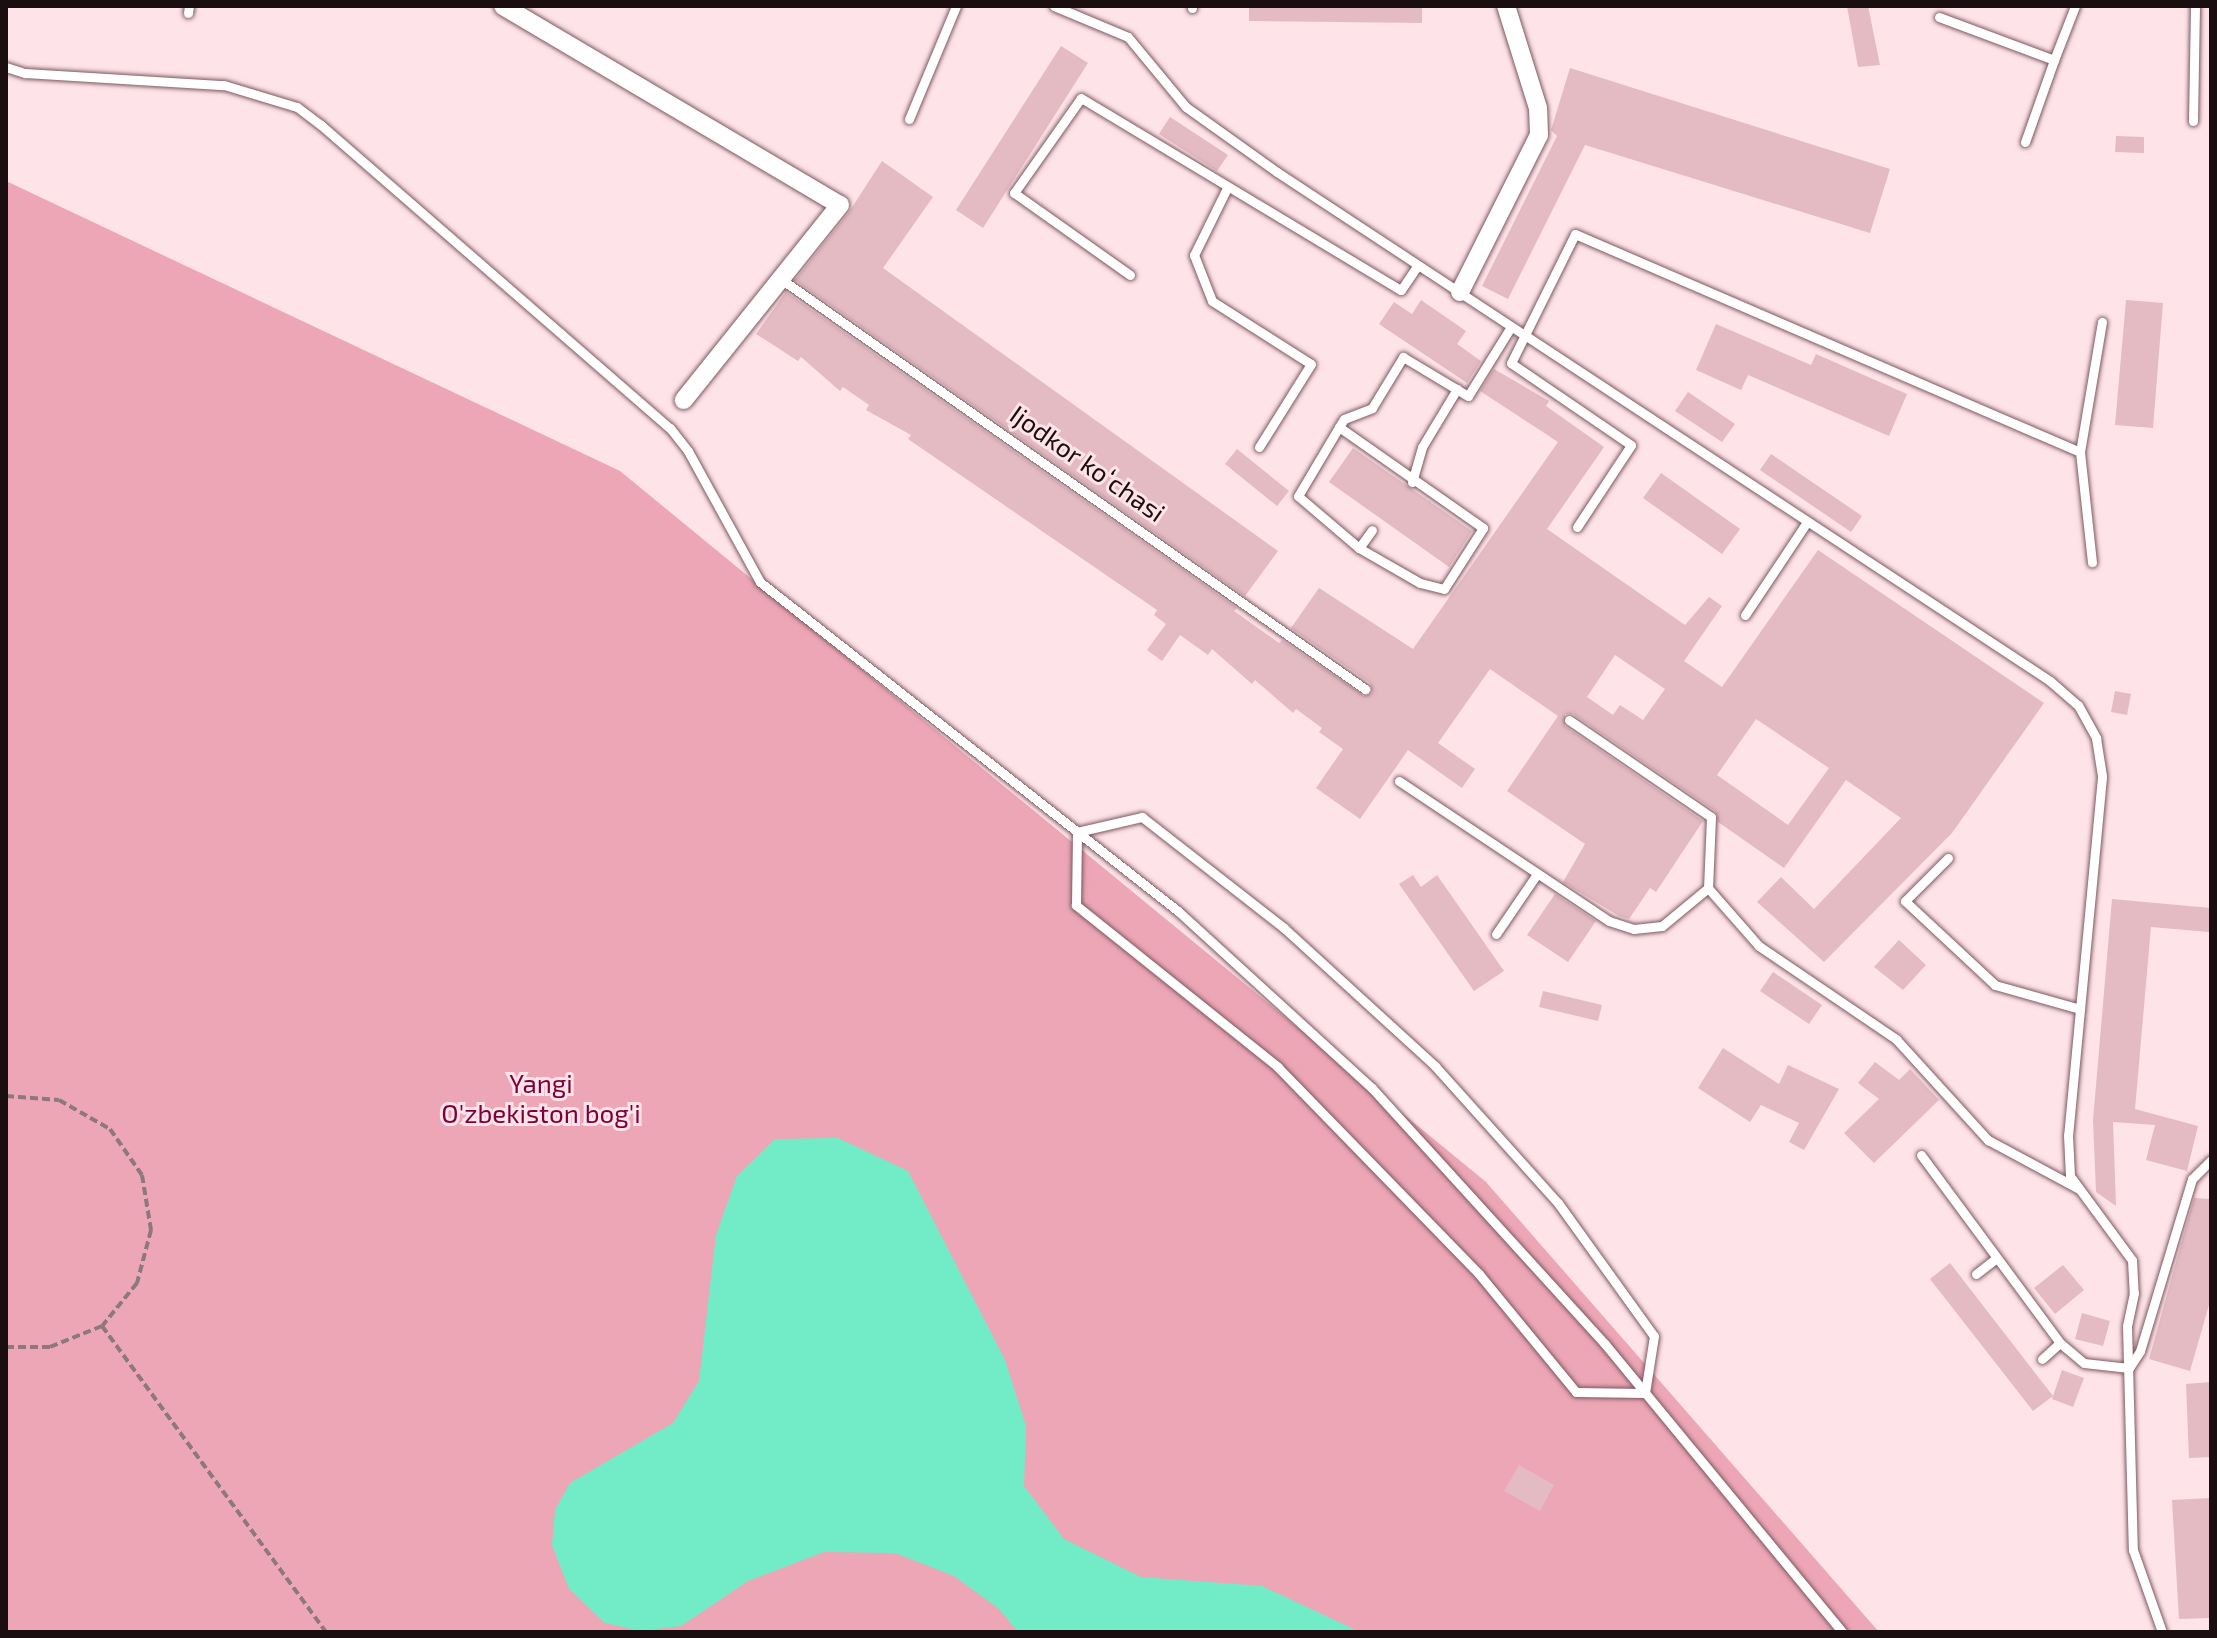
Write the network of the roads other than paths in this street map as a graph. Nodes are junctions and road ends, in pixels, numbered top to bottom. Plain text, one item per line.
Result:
1 (503, 6) edge
2 (956, 6) edge
3 (1054, 6) edge
4 (1506, 6) edge
5 (2075, 6) edge
6 (2195, 6) edge
7 (1939, 17) dead end
8 (2054, 60) junction
9 (6, 67) edge
10 (909, 119) dead end
11 (2193, 121) dead end
12 (2025, 142) dead end
13 (1227, 188) junction
14 (1418, 265) junction
15 (1130, 275) dead end
16 (781, 279) junction
17 (1460, 292) junction
18 (2102, 322) dead end
19 (1511, 327) junction
20 (1527, 336) junction
21 (1457, 389) junction
22 (684, 400) dead end
23 (1339, 427) junction
24 (1259, 447) dead end
25 (2080, 452) junction
26 (1412, 482) junction
27 (1807, 522) junction
28 (1577, 527) dead end
29 (1372, 530) dead end
30 (1359, 548) junction
31 (2092, 562) dead end
32 (1745, 615) dead end
33 (1365, 689) dead end
34 (1569, 720) dead end
35 (1399, 781) dead end
36 (1077, 832) junction
37 (1948, 858) dead end
38 (1537, 874) junction
39 (1708, 888) junction
40 (1496, 934) dead end
41 (2080, 1009) junction
42 (1921, 1155) dead end
43 (2211, 1160) edge
44 (2085, 1193) junction
45 (1994, 1260) junction
46 (1976, 1274) dead end
47 (2060, 1343) junction
48 (2042, 1359) dead end
49 (2129, 1368) junction
50 (1645, 1393) junction
51 (1842, 1632) edge
52 (2162, 1632) edge

1 - 16 street
2 - 10 lane
3 - 14 lane
4 - 17 street
5 - 8 lane
6 - 11 lane
7 - 8 lane
8 - 12 lane
9 - 36 lane
13 - 14 lane
13 - 15 lane
13 - 24 lane
14 - 17 lane
16 - 22 street
16 - 33 lane, Ijodkor koʻchasi
17 - 19 lane
18 - 25 lane
19 - 20 lane
19 - 21 lane
20 - 25 lane
20 - 27 lane
20 - 28 lane
21 - 23 lane
21 - 26 lane
23 - 26 lane
23 - 30 lane
25 - 31 lane
26 - 30 lane
27 - 32 lane
27 - 41 lane
29 - 30 lane
34 - 39 lane
35 - 38 lane
36 - 50 lane
36 - 50 lane
36 - 50 lane
37 - 41 lane
38 - 39 lane
38 - 40 lane
39 - 44 lane
41 - 44 lane
42 - 45 lane
43 - 49 lane
44 - 49 lane
45 - 46 lane
45 - 47 lane
47 - 48 lane
47 - 49 lane
49 - 52 lane
50 - 51 lane

